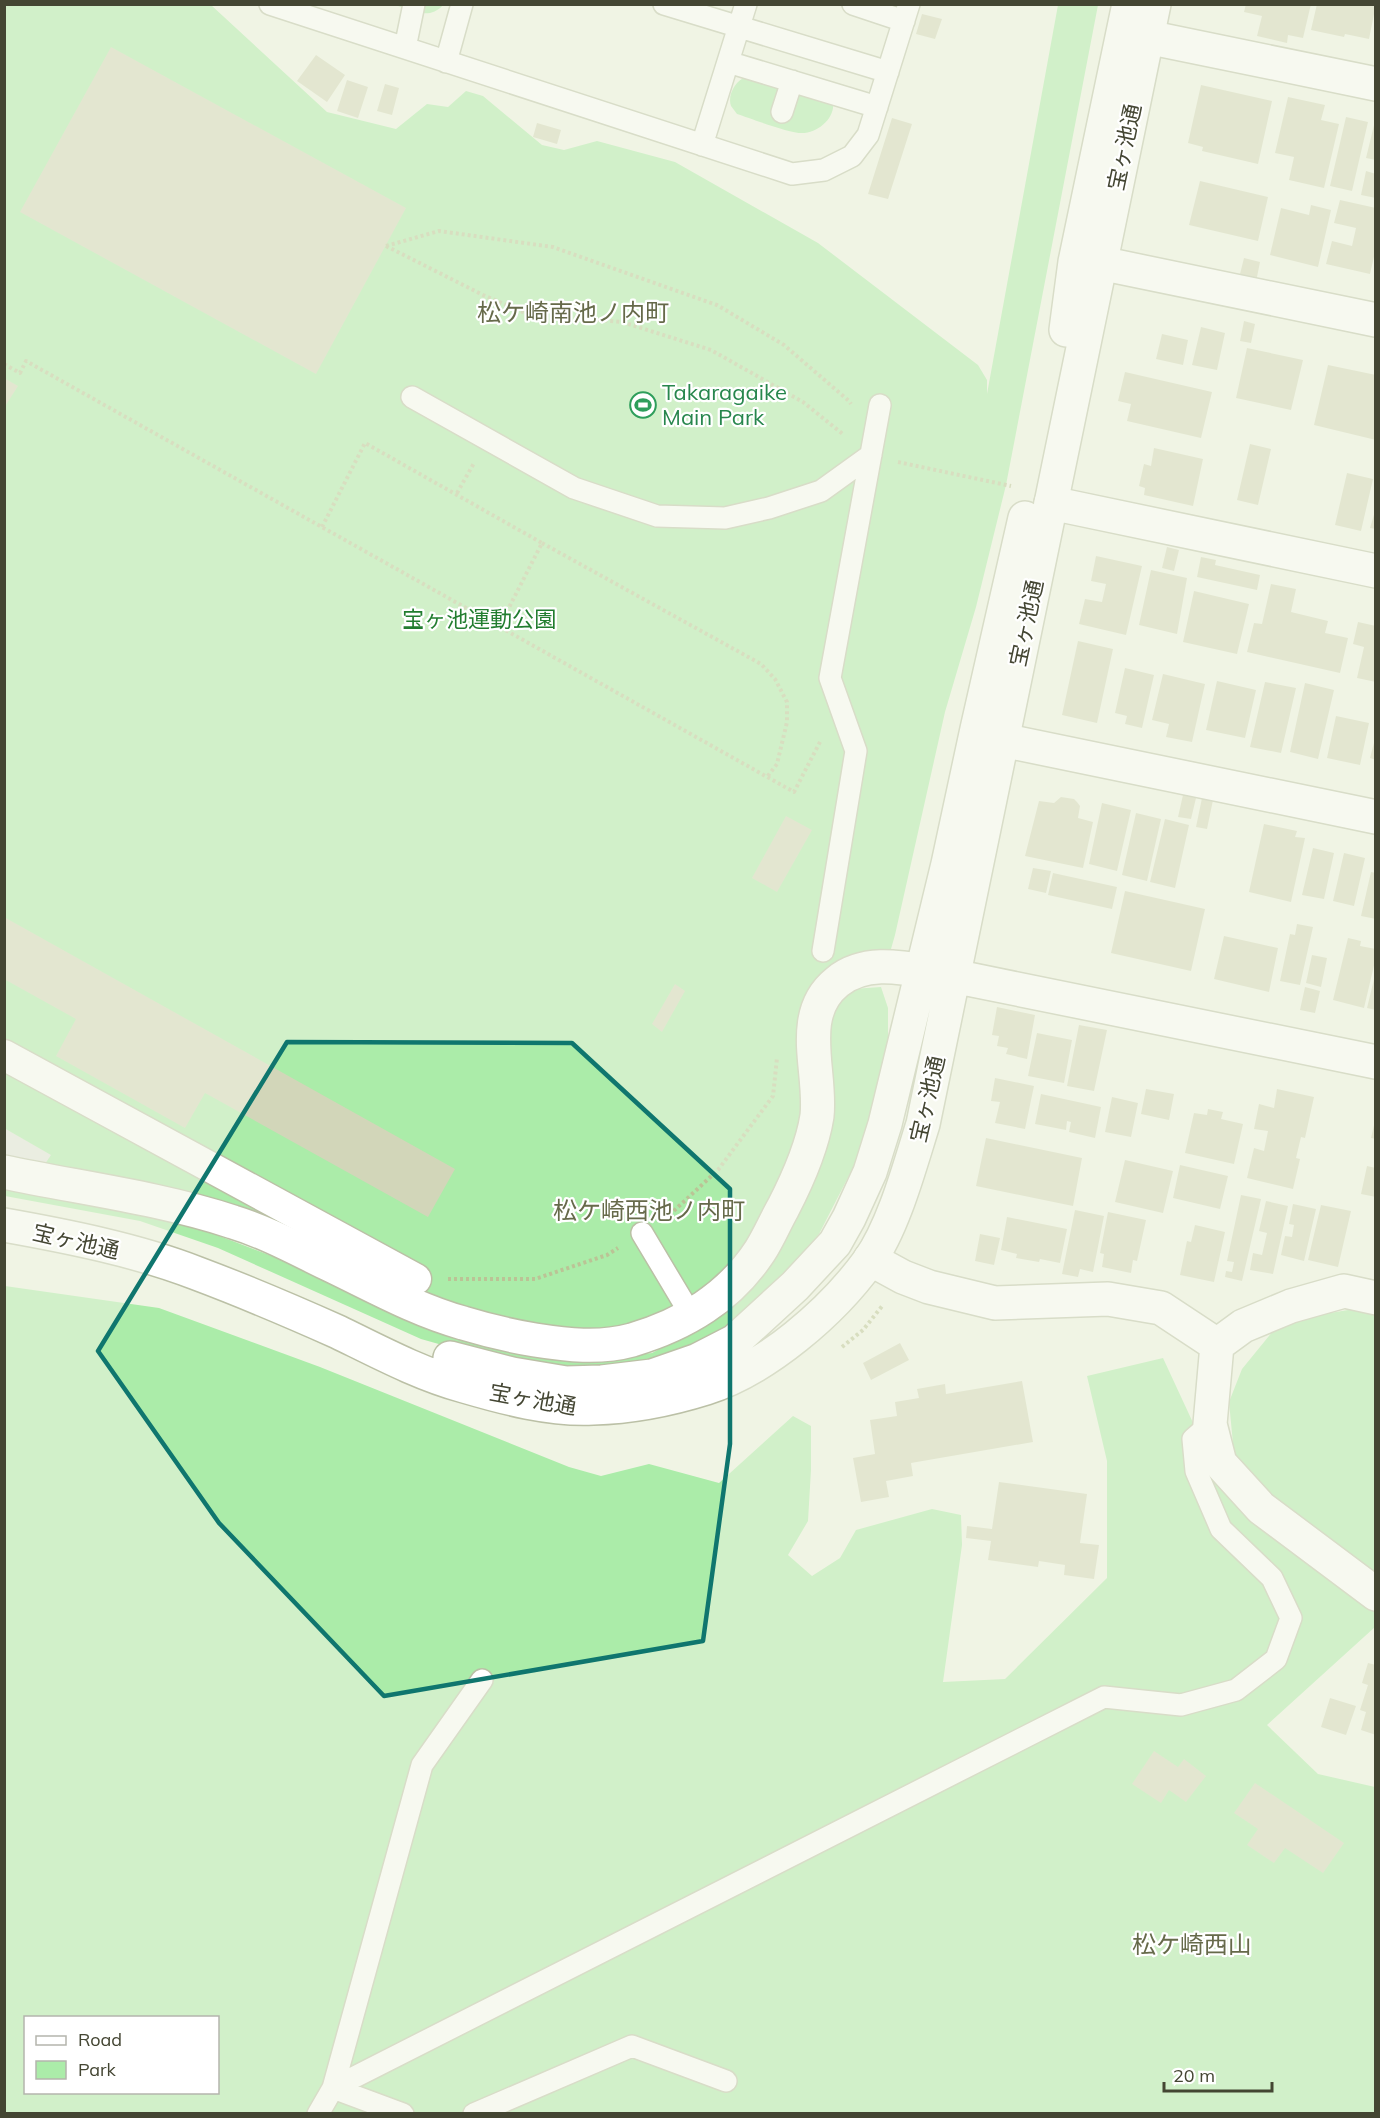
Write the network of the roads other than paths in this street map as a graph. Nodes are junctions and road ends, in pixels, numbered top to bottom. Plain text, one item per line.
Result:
1 (270, 4) edge
2 (414, 4) edge
3 (462, 4) edge
4 (664, 4) edge
5 (746, 4) edge
6 (853, 4) edge
7 (1128, 4) edge
8 (1154, 4) edge
9 (300, 9) edge
10 (907, 13) edge
11 (739, 28) junction
12 (1147, 37) junction
13 (405, 48) junction
14 (446, 62) junction
15 (728, 62) junction
16 (888, 72) junction
17 (792, 81) junction
18 (1376, 84) edge
19 (877, 107) junction
20 (782, 112) dead end
21 (702, 145) junction
22 (1100, 263) junction
23 (1376, 320) edge
24 (412, 397) dead end
25 (880, 405) dead end
26 (871, 455) junction
27 (1041, 497) junction
28 (1376, 571) edge
29 (1002, 740) junction
30 (1376, 817) edge
31 (823, 951) dead end
32 (921, 971) junction
33 (954, 976) junction
34 (4, 1055) edge
35 (1376, 1062) edge
36 (4, 1173) edge
37 (4, 1205) edge
38 (4, 1226) edge
39 (642, 1233) road end
40 (870, 1259) junction
41 (416, 1279) road end
42 (1376, 1298) edge
43 (691, 1315) junction
44 (1217, 1345) junction
45 (1210, 1424) junction
46 (1376, 1594) edge
47 (482, 1680) dead end
48 (726, 2081) dead end
49 (333, 2088) junction
50 (318, 2114) edge
51 (403, 2114) edge
52 (474, 2114) edge

1 - 9 lane
2 - 13 lane
3 - 14 lane
4 - 11 lane
5 - 11 lane
6 - 10 lane
7 - 27 street, 宝ヶ池通
8 - 12 street, 宝ヶ池通
9 - 13 lane
10 - 16 lane
11 - 15 lane
11 - 16 lane
12 - 18 street
12 - 22 street, 宝ヶ池通
13 - 14 lane
14 - 21 lane
15 - 17 lane
15 - 21 lane
16 - 19 lane
17 - 19 lane
17 - 20 lane
19 - 21 lane
22 - 23 street
22 - 27 street, 宝ヶ池通
24 - 26 lane
25 - 26 lane
26 - 31 lane
27 - 28 street
27 - 29 street, 宝ヶ池通
27 - 32 street, 宝ヶ池通
29 - 30 street
29 - 33 street, 宝ヶ池通
32 - 33 street
32 - 37 street, 宝ヶ池通
32 - 43 street
33 - 35 street
33 - 40 street, 宝ヶ池通
34 - 41 street
36 - 43 street
38 - 40 street, 宝ヶ池通
39 - 43 lane
40 - 44 street
42 - 44 street
44 - 45 street
45 - 46 street
45 - 49 lane
47 - 49 lane
48 - 52 lane
49 - 50 lane
49 - 51 lane

